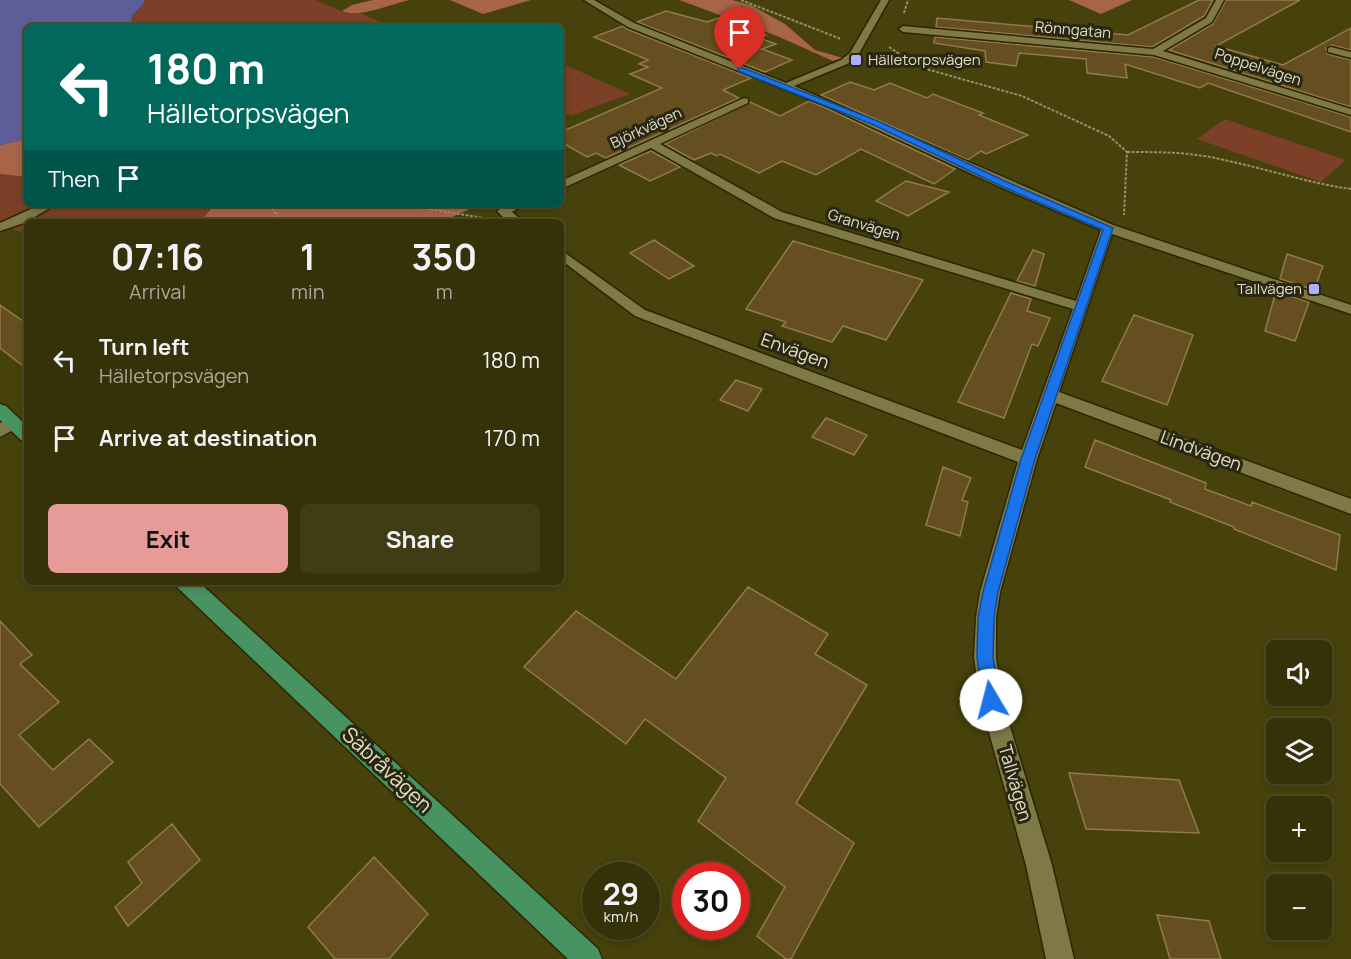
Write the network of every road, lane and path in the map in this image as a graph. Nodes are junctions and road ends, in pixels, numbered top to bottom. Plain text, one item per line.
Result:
1 (588, 0) edge
2 (741, 0) edge
3 (885, 0) edge
4 (1220, 0) edge
5 (903, 29) dead end
6 (841, 39) dead end
7 (889, 47) dead end
8 (1331, 50) dead end
9 (1155, 52) junction
10 (1351, 55) edge
11 (784, 87) junction
12 (744, 101) dead end
13 (1351, 112) edge
14 (652, 144) junction
15 (1127, 152) junction
16 (564, 184) edge
17 (1351, 189) edge
18 (45, 207) edge
19 (417, 207) edge
20 (512, 207) edge
21 (479, 219) edge
22 (514, 219) edge
23 (0, 227) edge
24 (1108, 228) junction
25 (564, 256) edge
26 (1080, 307) junction
27 (1351, 310) edge
28 (1050, 395) junction
29 (0, 410) edge
30 (7, 427) edge
31 (24, 435) edge
32 (1028, 459) junction
33 (1351, 507) edge
34 (188, 585) edge
35 (588, 959) edge
36 (1060, 959) edge

1 - 11 street
2 - 6 path
3 - 11 street
4 - 9 street
5 - 9 street, Rönngatan
7 - 15 path
8 - 10 street
9 - 13 street, Poppelvägen
11 - 24 street
12 - 14 street, Björkvägen
14 - 16 street, Björkvägen
14 - 26 street, Granvägen
15 - 17 path
15 - 24 path
18 - 23 street
19 - 21 path
20 - 22 street
24 - 26 street, Tallvägen
24 - 27 street
25 - 32 street, Envägen
26 - 28 street, Tallvägen
28 - 32 street, Tallvägen
28 - 33 street, Lindvägen
29 - 30 main road
30 - 31 main road
32 - 36 street, Tallvägen
34 - 35 main road, Säbråvägen

